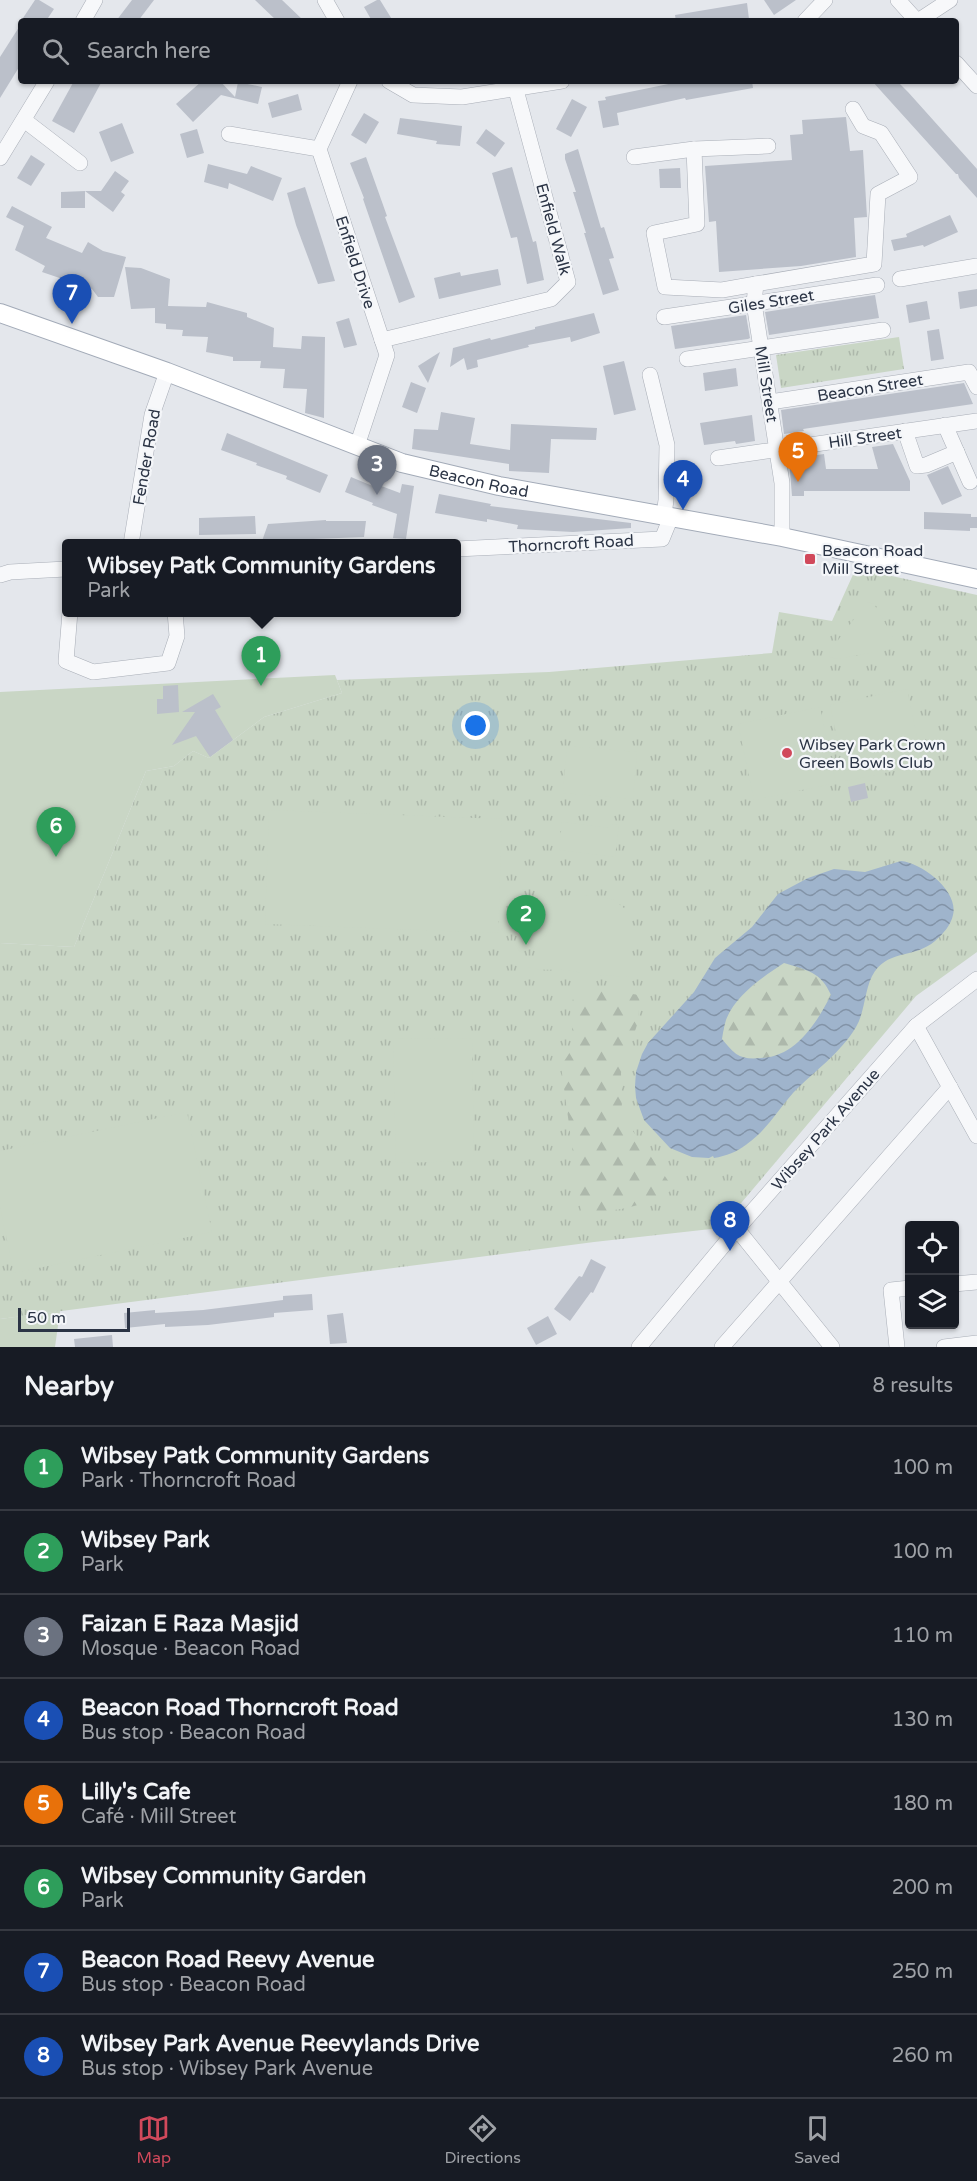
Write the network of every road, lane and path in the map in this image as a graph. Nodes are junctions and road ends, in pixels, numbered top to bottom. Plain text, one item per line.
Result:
1 (95, 0) edge
2 (325, 0) edge
3 (825, 0) edge
4 (898, 0) edge
5 (950, 0) edge
6 (84, 18) edge
7 (335, 18) edge
8 (808, 18) edge
9 (914, 18) edge
10 (922, 18) edge
11 (959, 66) edge
12 (45, 84) edge
13 (349, 84) edge
14 (394, 84) edge
15 (547, 84) edge
16 (977, 86) edge
17 (516, 90) junction
18 (853, 110) dead end
19 (24, 120) junction
20 (229, 134) dead end
21 (768, 146) dead end
22 (319, 149) junction
23 (694, 149) junction
24 (634, 157) dead end
25 (0, 158) edge
26 (80, 163) dead end
27 (977, 266) edge
28 (900, 279) dead end
29 (756, 284) junction
30 (877, 285) dead end
31 (754, 303) junction
32 (0, 313) edge
33 (664, 317) dead end
34 (883, 330) dead end
35 (382, 340) junction
36 (762, 348) junction
37 (687, 359) dead end
38 (167, 372) junction
39 (650, 375) dead end
40 (977, 387) edge
41 (770, 402) junction
42 (977, 421) edge
43 (945, 425) junction
44 (904, 431) junction
45 (357, 446) junction
46 (778, 449) junction
47 (957, 452) junction
48 (718, 458) dead end
49 (970, 482) dead end
50 (668, 516) junction
51 (782, 537) junction
52 (133, 539) edge
53 (461, 549) edge
54 (62, 570) edge
55 (0, 575) edge
56 (977, 579) edge
57 (70, 617) edge
58 (175, 617) edge
59 (977, 980) edge
60 (916, 1026) junction
61 (950, 1087) junction
62 (977, 1136) edge
63 (737, 1229) junction
64 (780, 1282) junction
65 (977, 1282) edge
66 (959, 1284) edge
67 (905, 1288) edge
68 (977, 1343) edge
69 (639, 1347) edge
70 (722, 1347) edge
71 (832, 1347) edge
72 (897, 1347) edge
73 (944, 1347) edge

1 - 6 street
2 - 7 street
3 - 8 street
4 - 9 street
5 - 10 street
11 - 16 street
12 - 19 street
13 - 22 street
14 - 17 street
15 - 17 street
17 - 35 street, Enfield Walk
18 - 29 street
19 - 25 street
19 - 26 street
20 - 22 street
21 - 23 street
22 - 35 street, Enfield Drive
23 - 24 street
23 - 29 street
27 - 28 street
29 - 31 street, Mill Street
30 - 31 street, Giles Street
31 - 33 street, Giles Street
31 - 36 street, Mill Street
32 - 38 main road, Beacon Road
34 - 36 street
35 - 45 street, Enfield Drive
36 - 37 street
36 - 41 street, Mill Street
38 - 45 main road, Beacon Road
38 - 52 street, Fender Road
39 - 50 street
40 - 41 street, Beacon Street
41 - 46 street, Mill Street
42 - 43 street, Hill Street
43 - 44 street, Hill Street
43 - 47 street
44 - 46 street, Hill Street
44 - 47 street
45 - 50 main road, Beacon Road
46 - 48 street, Hill Street
46 - 51 street, Mill Street
47 - 49 street
50 - 51 main road, Beacon Road
50 - 53 street, Thorncroft Road
51 - 56 main road, Beacon Road
54 - 55 street
57 - 58 street
59 - 60 street, Wibsey Park Avenue
60 - 61 street
60 - 63 street, Wibsey Park Avenue
61 - 62 street
61 - 64 street
63 - 64 street
63 - 69 street, Wibsey Park Avenue
64 - 70 street
64 - 71 street
65 - 66 street
67 - 72 street
68 - 73 street

